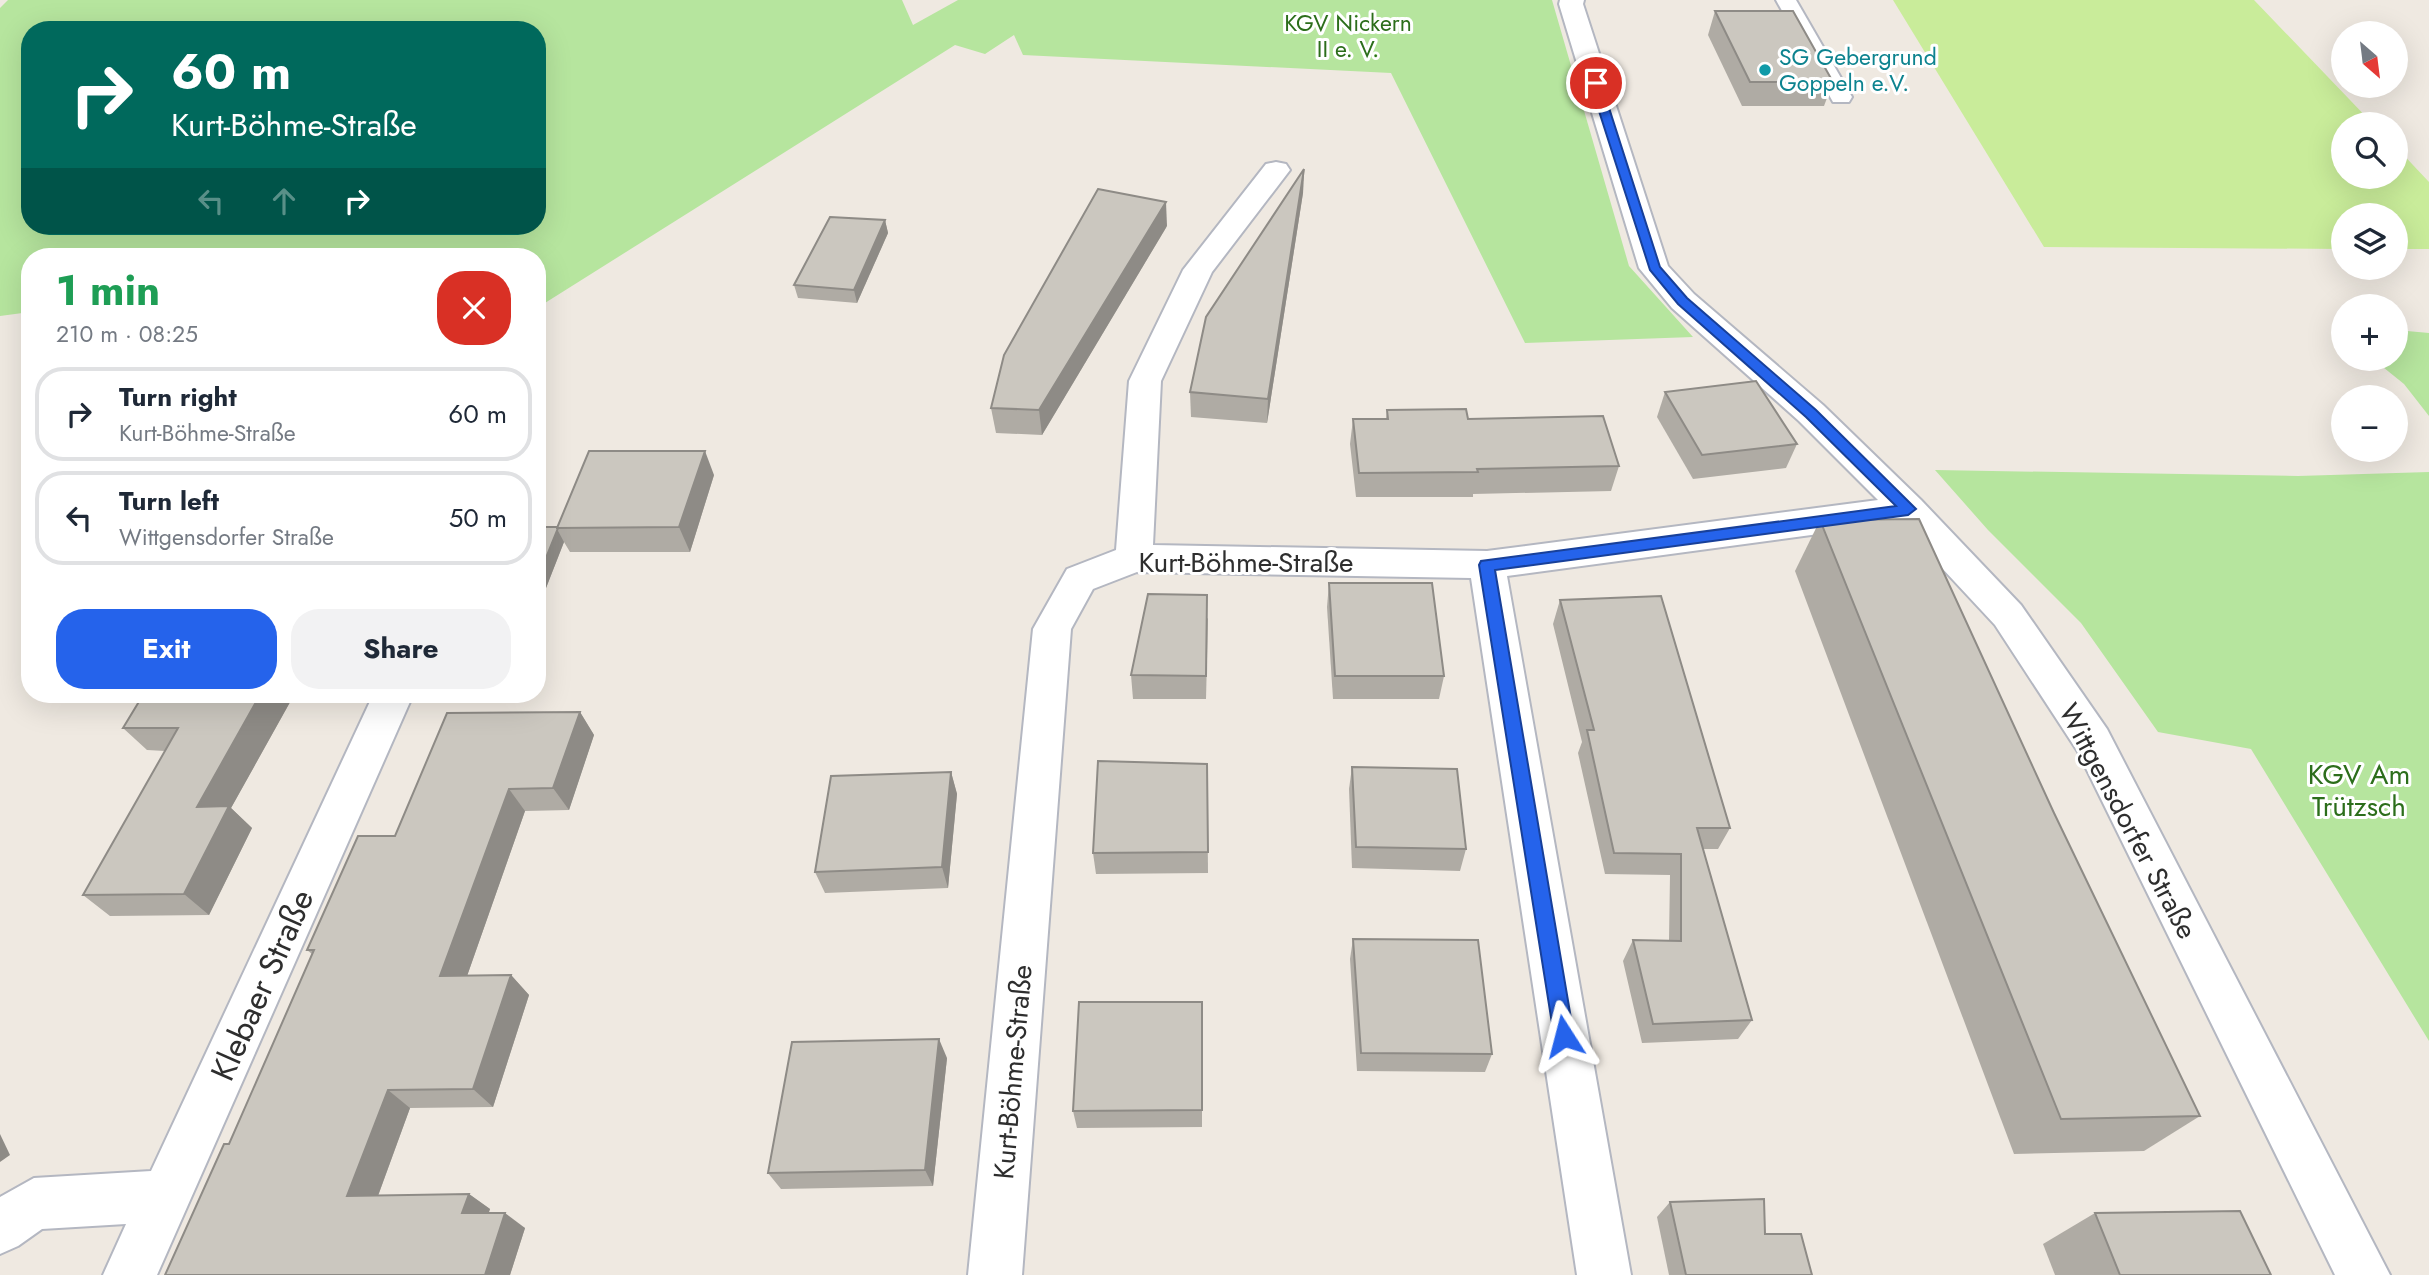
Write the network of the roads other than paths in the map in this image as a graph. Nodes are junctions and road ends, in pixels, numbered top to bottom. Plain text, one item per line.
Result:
1 (1572, 0) edge
2 (1786, 0) edge
3 (1841, 97) dead end
4 (1276, 170) dead end
5 (1908, 509) junction
6 (1134, 558) junction
7 (1487, 565) junction
8 (389, 703) edge
9 (167, 1196) junction
10 (0, 1228) edge
11 (130, 1275) edge
12 (995, 1275) edge
13 (1604, 1275) edge
14 (2364, 1275) edge

1 - 5 street, Wittgensdorfer Straße
2 - 3 lane
4 - 6 street
5 - 7 street, Kurt-Böhme-Straße
5 - 14 street, Wittgensdorfer Straße
6 - 7 street, Kurt-Böhme-Straße
6 - 12 street, Kurt-Böhme-Straße
7 - 13 street
8 - 9 street, Klebaer Straße
9 - 10 street
9 - 11 street, Klebaer Straße

